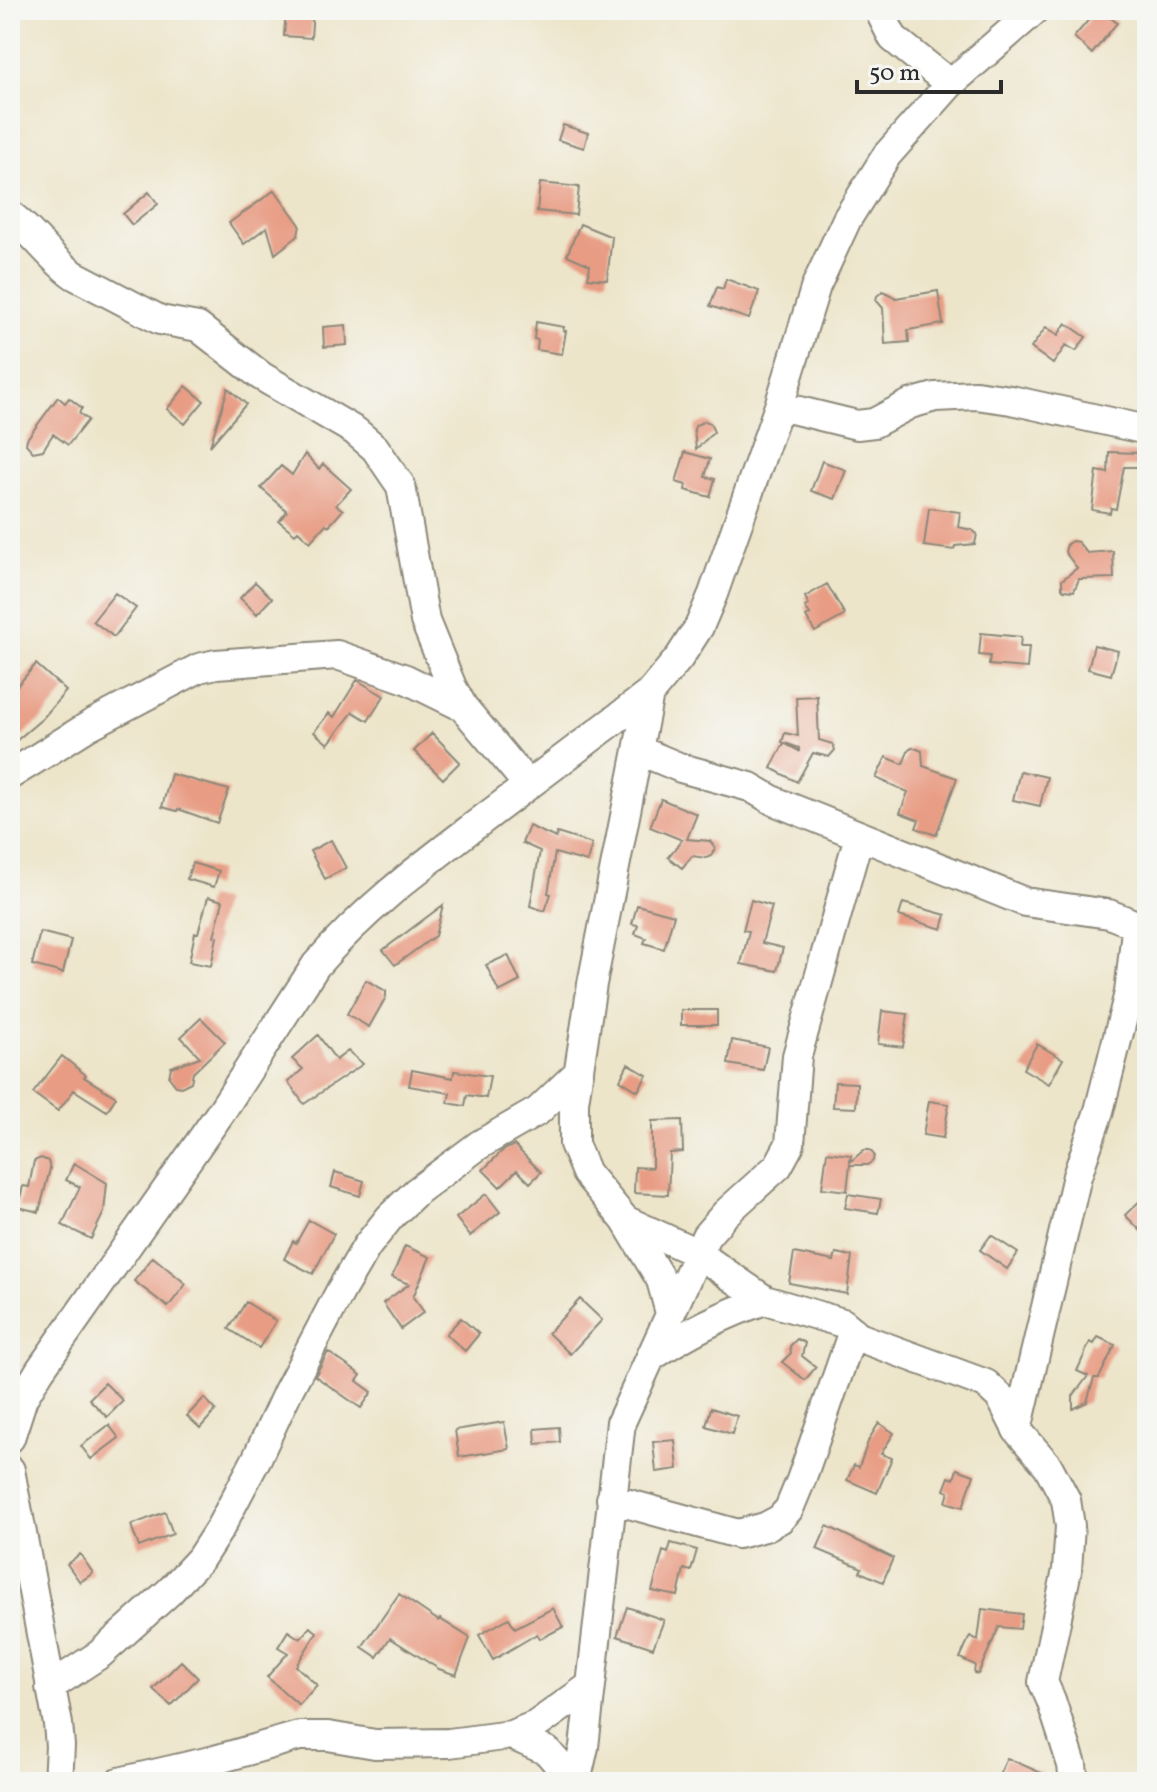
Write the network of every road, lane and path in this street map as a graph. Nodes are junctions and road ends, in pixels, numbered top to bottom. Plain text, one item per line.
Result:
1 (879, 10) edge
2 (1035, 10) edge
3 (950, 84) junction
4 (10, 215) edge
5 (779, 406) junction
6 (1147, 430) edge
7 (649, 694) junction
8 (463, 707) junction
9 (638, 750) junction
10 (10, 775) edge
11 (528, 785) junction
12 (859, 836) junction
13 (579, 1072) junction
14 (625, 1220) junction
15 (697, 1253) junction
16 (765, 1300) junction
17 (670, 1313) junction
18 (853, 1331) junction
19 (650, 1357) junction
20 (1017, 1430) junction
21 (10, 1438) edge
22 (10, 1470) edge
23 (611, 1499) junction
24 (50, 1687) junction
25 (589, 1687) junction
26 (511, 1735) junction
27 (58, 1782) edge
28 (119, 1782) edge
29 (575, 1782) edge
30 (1074, 1782) edge

1 - 3 street
2 - 3 street
3 - 5 street
4 - 8 street
5 - 6 street
5 - 7 street
7 - 9 street
7 - 11 street
8 - 10 street
8 - 11 street
9 - 12 street
9 - 13 street
11 - 21 street
12 - 15 street
12 - 20 street
13 - 14 street
13 - 24 street
14 - 15 street
14 - 17 street
15 - 16 street
15 - 17 street
16 - 18 street
16 - 19 street
17 - 19 street
18 - 20 street
18 - 23 street
19 - 23 street
20 - 30 street
22 - 24 street
23 - 25 street
24 - 27 street
25 - 26 street
25 - 29 street
26 - 28 street
26 - 29 street

